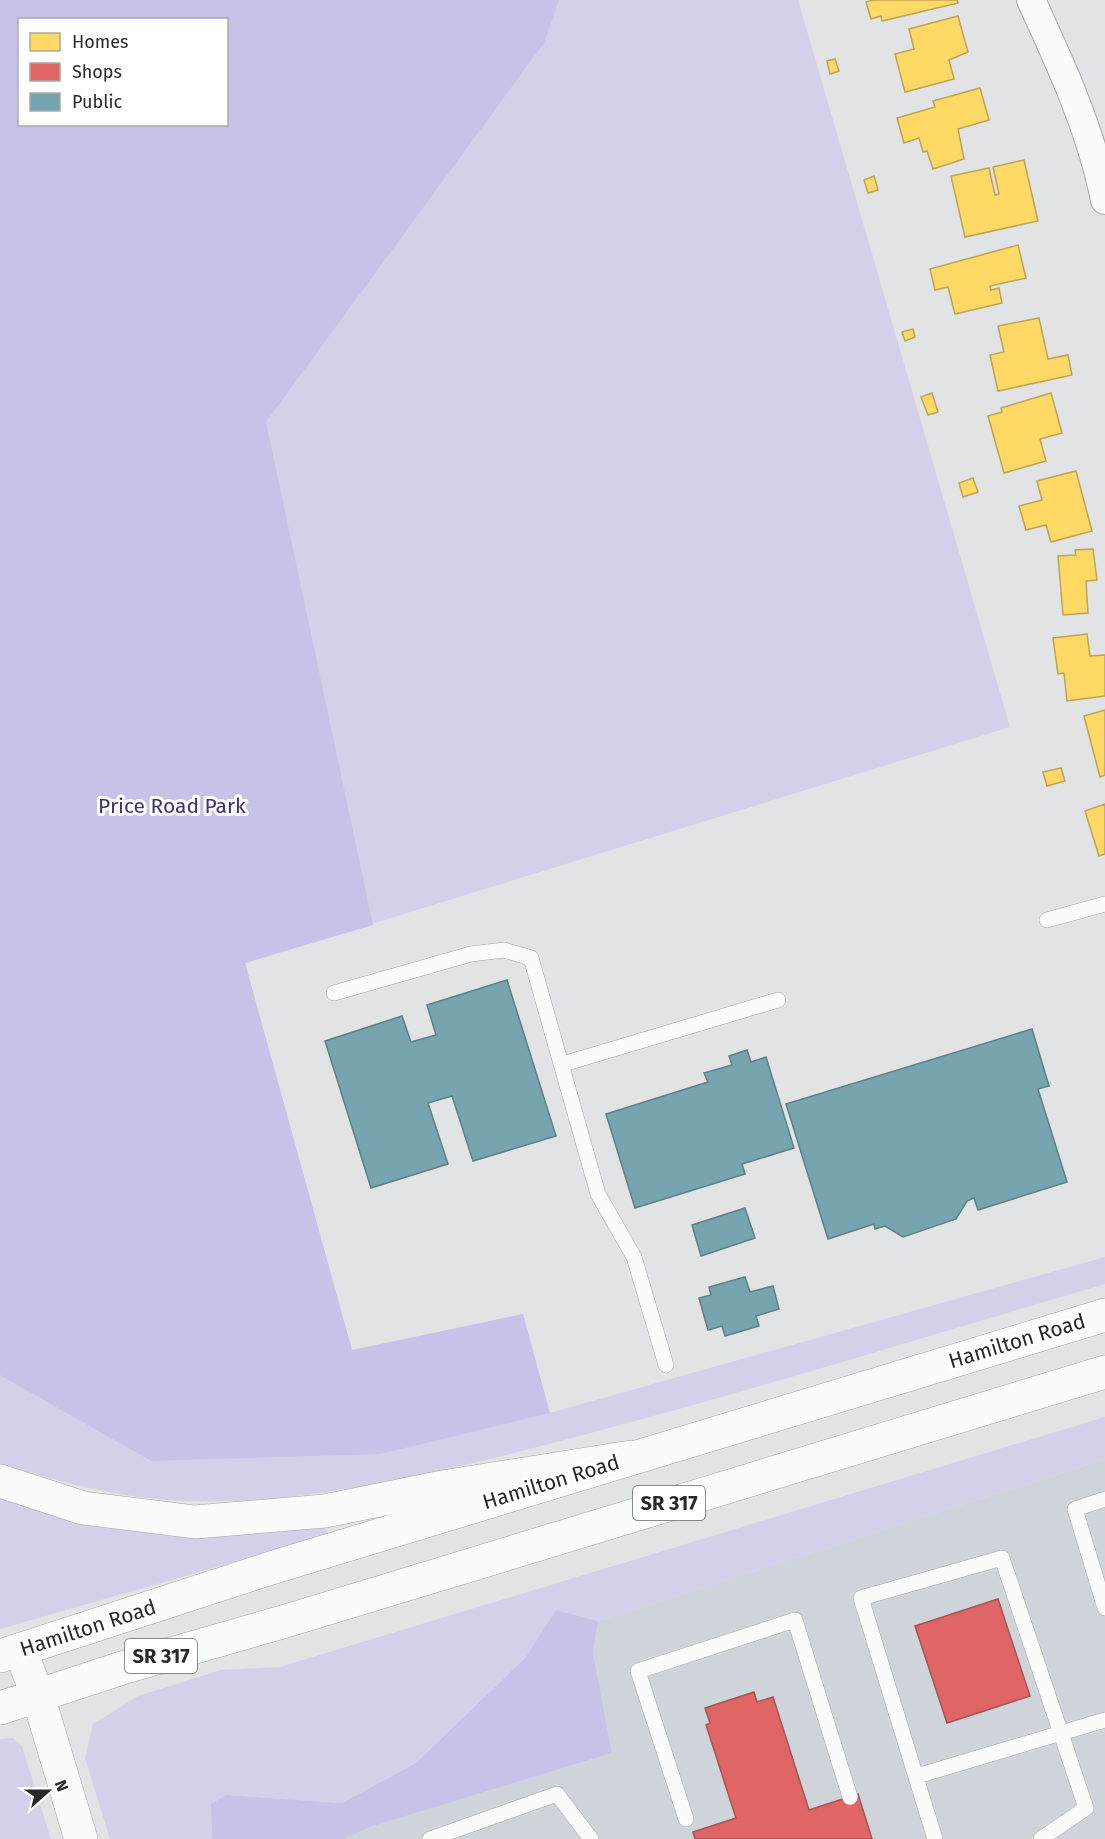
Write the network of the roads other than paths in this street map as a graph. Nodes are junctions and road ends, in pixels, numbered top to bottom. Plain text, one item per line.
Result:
1 (1031, 0) edge
2 (1104, 191) edge
3 (1105, 904) edge
4 (1047, 920) dead end
5 (334, 993) dead end
6 (778, 1000) dead end
7 (563, 1064) junction
8 (1105, 1315) edge
9 (666, 1365) dead end
10 (1105, 1372) edge
11 (631, 1457) junction
12 (0, 1481) edge
13 (1105, 1499) edge
14 (1105, 1608) edge
15 (10, 1653) edge
16 (38, 1696) junction
17 (0, 1708) edge
18 (1105, 1720) edge
19 (1061, 1734) junction
20 (917, 1776) junction
21 (850, 1797) dead end
22 (686, 1819) dead end
23 (81, 1839) edge
24 (430, 1839) edge
25 (591, 1839) edge
26 (935, 1839) edge
27 (1041, 1839) edge

1 - 2 street
3 - 4 lane
5 - 7 lane
6 - 7 lane
7 - 9 lane
8 - 11 main road, Hamilton Road / SR 317
10 - 16 main road, SR 317
11 - 12 main road
11 - 15 main road, Hamilton Road / SR 317
13 - 14 lane
15 - 16 main road
16 - 17 main road, SR 317
16 - 23 main road
18 - 19 lane
19 - 20 lane
19 - 20 lane
19 - 27 lane
20 - 26 lane
21 - 22 lane
24 - 25 lane

